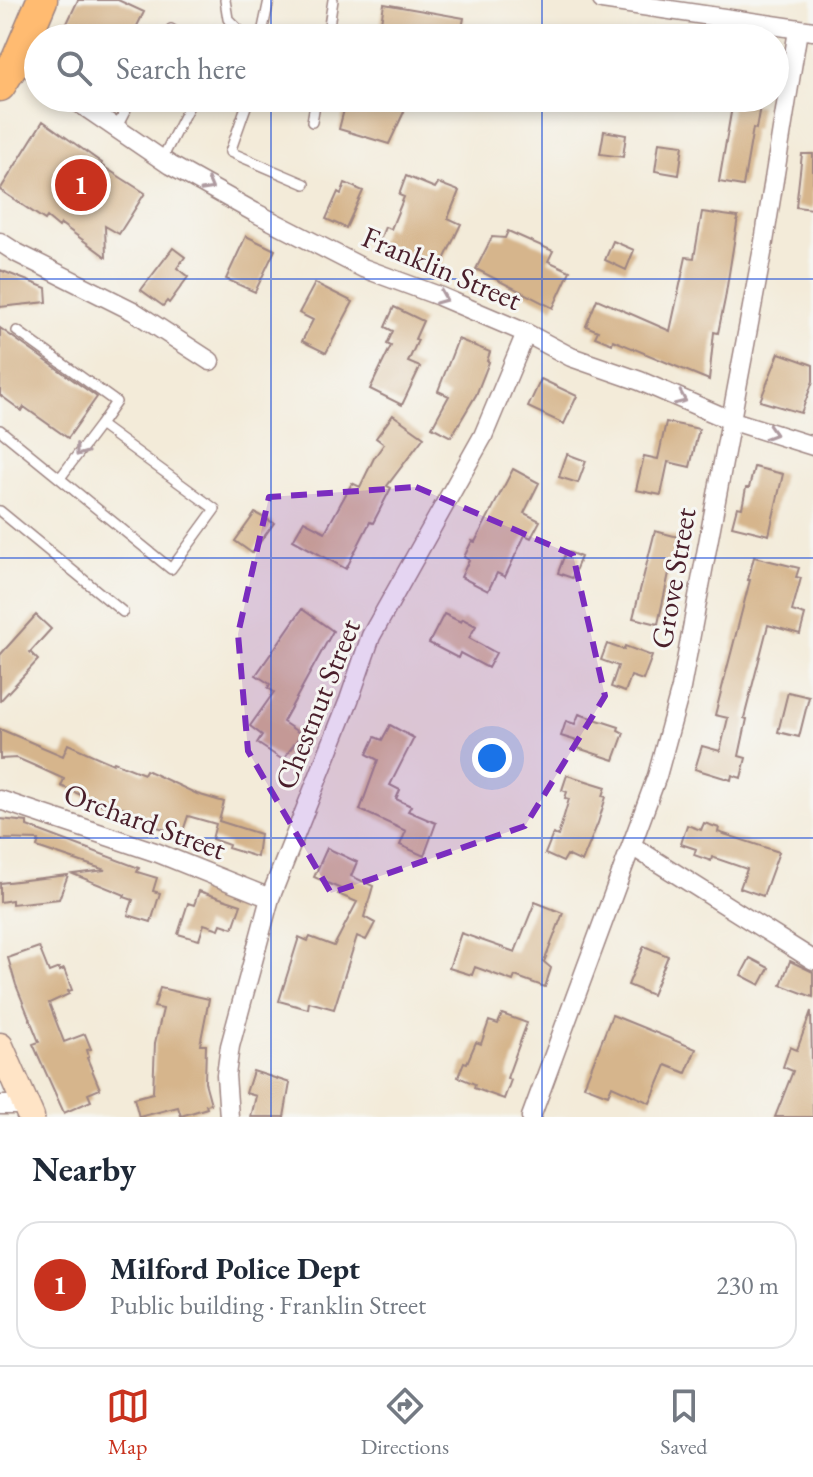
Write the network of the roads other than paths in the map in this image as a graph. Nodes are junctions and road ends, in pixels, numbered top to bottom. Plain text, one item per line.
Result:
1 (42, 0) edge
2 (225, 0) edge
3 (269, 0) edge
4 (333, 0) edge
5 (602, 0) edge
6 (659, 4) edge
7 (37, 24) edge
8 (233, 24) edge
9 (264, 24) edge
10 (329, 24) edge
11 (767, 24) edge
12 (805, 31) edge
13 (24, 70) edge
14 (0, 86) edge
15 (94, 112) edge
16 (125, 112) edge
17 (186, 112) edge
18 (244, 112) edge
19 (314, 112) edge
20 (312, 122) dead end
21 (117, 127) junction
22 (162, 159) junction
23 (305, 184) dead end
24 (0, 242) edge
25 (17, 331) dead end
26 (526, 333) junction
27 (210, 361) dead end
28 (730, 420) junction
29 (100, 425) junction
30 (0, 430) edge
31 (813, 446) edge
32 (60, 478) junction
33 (0, 511) edge
34 (123, 612) dead end
35 (0, 800) edge
36 (632, 846) junction
37 (270, 898) junction
38 (813, 960) edge
39 (0, 1046) edge
40 (19, 1109) edge
41 (229, 1117) edge
42 (531, 1117) edge

1 - 7 main road
2 - 8 lane
3 - 9 lane
4 - 10 lane
5 - 6 street
6 - 11 street
12 - 28 street, Grove Street
13 - 14 main road
15 - 21 street, Franklin Street
16 - 21 lane
17 - 22 lane
18 - 23 lane
19 - 20 lane
21 - 22 street, Franklin Street
22 -> 26 street, Franklin Street
24 - 27 street
25 - 29 lane
26 -> 28 street, Franklin Street
26 - 37 street, Chestnut Street
28 -> 31 street, Franklin Street
28 - 36 street, Grove Street
29 -> 32 lane
29 - 32 lane
30 - 32 lane
33 - 34 lane
35 - 37 street, Orchard Street
36 - 38 street
36 - 42 street, Grove Street
37 - 41 street, Chestnut Street
39 - 40 main road

